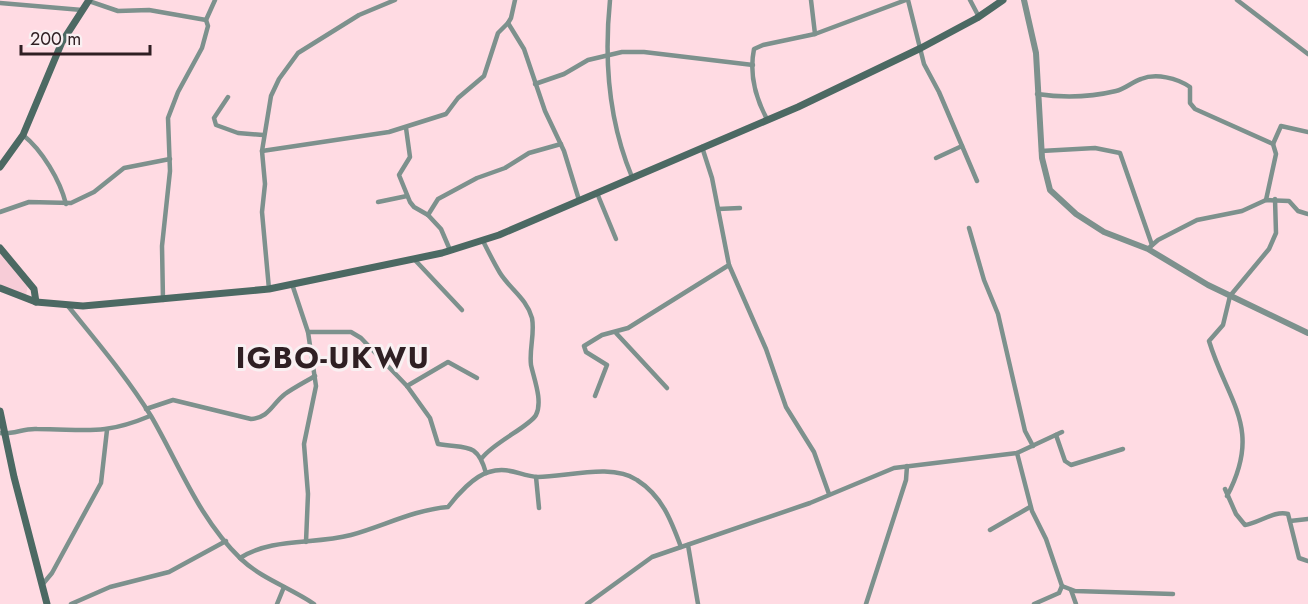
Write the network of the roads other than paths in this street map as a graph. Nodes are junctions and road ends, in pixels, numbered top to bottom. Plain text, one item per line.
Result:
1 (214, 0) edge
2 (395, 0) edge
3 (515, 0) edge
4 (610, 0) edge
5 (811, 0) edge
6 (907, 0) edge
7 (970, 0) edge
8 (1003, 0) edge
9 (1024, 0) edge
10 (1237, 0) edge
11 (56, 1) edge
12 (89, 1) edge
13 (0, 3) edge
14 (59, 7) junction
15 (82, 10) junction
16 (979, 17) junction
17 (206, 20) junction
18 (508, 23) junction
19 (815, 34) junction
20 (921, 48) junction
21 (608, 54) junction
22 (1308, 54) edge
23 (753, 65) junction
24 (535, 84) junction
25 (1037, 94) junction
26 (228, 97) dead end
27 (767, 119) junction
28 (406, 128) junction
29 (1308, 132) edge
30 (22, 135) junction
31 (263, 135) junction
32 (561, 144) junction
33 (1273, 144) junction
34 (962, 146) junction
35 (702, 147) junction
36 (262, 151) junction
37 (1041, 151) junction
38 (936, 158) dead end
39 (170, 159) junction
40 (0, 167) edge
41 (632, 177) junction
42 (977, 181) dead end
43 (597, 193) junction
44 (407, 196) junction
45 (579, 200) junction
46 (1266, 200) junction
47 (1275, 200) junction
48 (378, 202) dead end
49 (66, 204) junction
50 (740, 208) dead end
51 (718, 209) junction
52 (0, 212) edge
53 (428, 214) junction
54 (1308, 214) edge
55 (969, 228) dead end
56 (616, 239) dead end
57 (483, 240) junction
58 (1150, 247) junction
59 (0, 248) edge
60 (450, 250) junction
61 (414, 259) junction
62 (729, 266) junction
63 (292, 284) junction
64 (31, 285) junction
65 (0, 288) edge
66 (269, 289) junction
67 (1230, 296) junction
68 (27, 299) junction
69 (163, 300) junction
70 (36, 302) junction
71 (68, 306) junction
72 (462, 310) dead end
73 (308, 332) junction
74 (616, 333) junction
75 (1308, 333) edge
76 (315, 376) junction
77 (477, 378) dead end
78 (407, 386) junction
79 (667, 388) dead end
80 (595, 396) dead end
81 (146, 409) junction
82 (0, 411) edge
83 (150, 416) junction
84 (107, 430) junction
85 (1062, 432) dead end
86 (2, 433) edge
87 (1056, 435) junction
88 (1033, 447) junction
89 (1123, 449) dead end
90 (1017, 453) junction
91 (482, 458) junction
92 (907, 466) junction
93 (486, 473) junction
94 (536, 477) junction
95 (1225, 489) dead end
96 (829, 494) junction
97 (1227, 496) junction
98 (1030, 507) junction
99 (539, 508) dead end
100 (1308, 519) edge
101 (1290, 521) junction
102 (990, 530) dead end
103 (226, 541) junction
104 (306, 542) junction
105 (688, 545) junction
106 (681, 547) junction
107 (240, 558) junction
108 (1308, 561) edge
109 (42, 585) junction
110 (284, 586) junction
111 (1062, 586) junction
112 (1071, 590) junction
113 (1173, 594) dead end
114 (47, 604) edge
115 (71, 604) edge
116 (277, 604) edge
117 (314, 604) edge
118 (587, 604) edge
119 (698, 604) edge
120 (866, 604) edge
121 (1034, 604) edge
122 (1076, 604) edge

1 - 17 street
2 - 31 street
3 - 18 street
4 - 21 street
5 - 19 street
6 - 19 street
6 - 20 street
7 - 16 street
8 - 16 main road
9 - 25 street
10 - 22 street
11 - 14 street
12 - 15 main road
12 - 17 street
13 - 14 street
14 - 15 street
15 - 30 main road
16 - 20 main road
17 - 39 street
18 - 24 street
18 - 28 street
19 - 23 street
20 - 27 main road
20 - 34 street
21 - 23 street
21 - 24 street
21 - 41 street
23 - 27 street
24 - 32 street
25 - 33 street
25 - 37 street
26 - 31 street
27 - 35 main road
28 - 36 street
28 - 44 street
29 - 33 street
30 - 40 main road
30 - 49 street
31 - 36 street
32 - 45 street
32 - 53 street
33 - 46 street
34 - 38 street
34 - 42 street
35 - 41 main road
35 - 51 street
36 - 66 street
37 - 58 street
37 - 58 street
39 - 49 street
39 - 69 street
41 - 43 main road
43 - 45 main road
43 - 56 street
44 - 48 street
44 - 53 street
45 - 57 main road
46 - 47 street
46 - 58 street
47 - 54 street
47 - 67 street
49 - 52 street
50 - 51 street
51 - 62 street
53 - 60 street
55 - 88 street
57 - 60 main road
57 - 91 street
58 - 67 street
59 - 64 main road
60 - 61 main road
61 - 63 main road
61 - 72 street
62 - 74 street
62 - 96 street
63 - 66 main road
63 - 73 street
64 - 68 main road
64 - 70 main road
65 - 68 main road
66 - 69 main road
67 - 75 street
67 - 97 street
68 - 70 main road
69 - 71 main road
70 - 71 main road
71 - 81 street
73 - 76 street
73 - 78 street
74 - 79 street
74 - 80 street
76 - 81 street
76 - 104 street
77 - 78 street
78 - 91 street
81 - 83 street
82 - 86 main road
83 - 84 street
83 - 103 street
84 - 86 street
84 - 109 street
85 - 87 street
86 - 109 main road
87 - 88 street
87 - 89 street
88 - 90 street
90 - 92 street
90 - 98 street
91 - 93 street
92 - 96 street
92 - 120 street
93 - 94 street
93 - 104 street
94 - 99 street
94 - 106 street
95 - 97 street
96 - 105 street
97 - 101 street
98 - 102 street
98 - 111 street
100 - 101 street
101 - 108 street
103 - 107 street
103 - 115 street
104 - 107 street
105 - 106 street
105 - 119 street
106 - 118 street
107 - 110 street
109 - 114 main road
110 - 116 street
110 - 117 street
111 - 112 street
111 - 121 street
112 - 113 street
112 - 122 street

